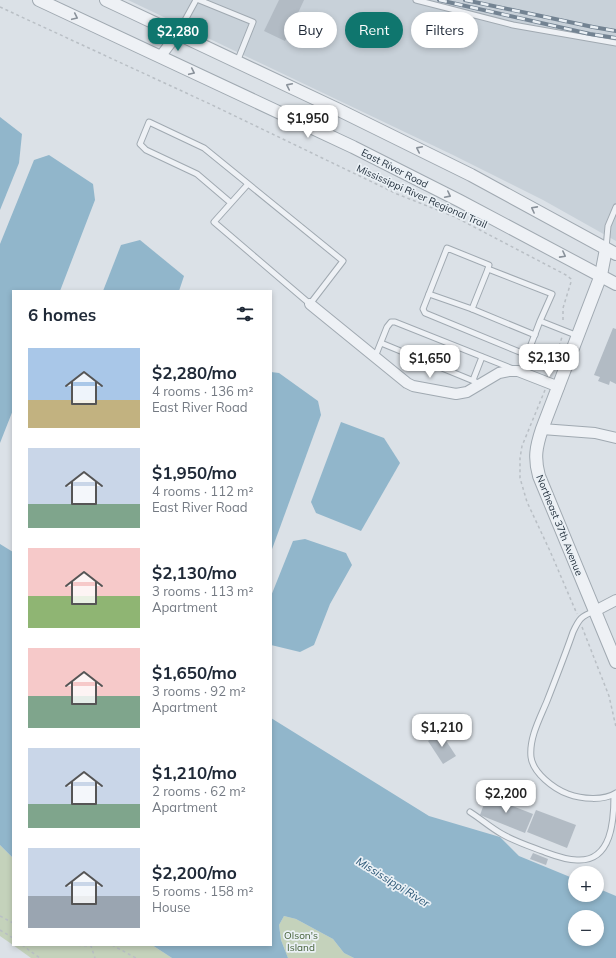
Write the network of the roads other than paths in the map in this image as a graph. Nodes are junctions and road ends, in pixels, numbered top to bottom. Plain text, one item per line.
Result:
1 (39, 0) edge
2 (106, 0) edge
3 (196, 0) edge
4 (199, 0) edge
5 (416, 0) edge
6 (178, 33) junction
7 (616, 44) edge
8 (160, 57) junction
9 (237, 62) junction
10 (248, 184) junction
11 (231, 203) junction
12 (616, 207) edge
13 (611, 251) edge
14 (488, 269) junction
15 (601, 275) junction
16 (616, 284) edge
17 (429, 294) junction
18 (310, 304) junction
19 (472, 310) junction
20 (540, 320) junction
21 (535, 335) junction
22 (578, 336) junction
23 (381, 343) junction
24 (375, 357) junction
25 (482, 357) junction
26 (518, 371) junction
27 (477, 382) junction
28 (559, 387) junction
29 (542, 429) junction
30 (616, 438) edge
31 (616, 600) edge
32 (595, 611) junction
33 (616, 662) edge
34 (615, 794) edge
35 (470, 812) dead end

1 -> 8 street, East River Road
2 - 6 street
3 - 6 lane
4 - 9 lane
5 - 7 lane
6 - 8 street
6 - 9 street
8 -> 15 street, East River Road
13 -> 9 street
10 - 11 lane
10 - 11 lane
10 - 18 lane
11 - 18 lane
12 - 13 lane
13 - 15 street, Northeast 37th Avenue
14 - 17 lane
14 - 19 lane
14 - 20 lane
15 - 16 street, East River Road
15 - 22 street, Northeast 37th Avenue
17 - 19 lane
17 - 21 lane
18 - 24 street
19 - 21 lane
20 - 21 lane
20 - 22 lane
22 - 28 street, Northeast 37th Avenue
23 - 24 lane
23 - 25 lane
23 - 27 lane
24 - 27 street
25 - 26 lane
25 - 27 lane
26 - 27 street
26 - 28 street
28 - 29 street, Northeast 37th Avenue
29 - 30 street
29 - 32 street, Northeast 37th Avenue
31 - 32 street
32 - 33 street, Northeast 37th Avenue
32 - 34 lane
34 - 35 lane

